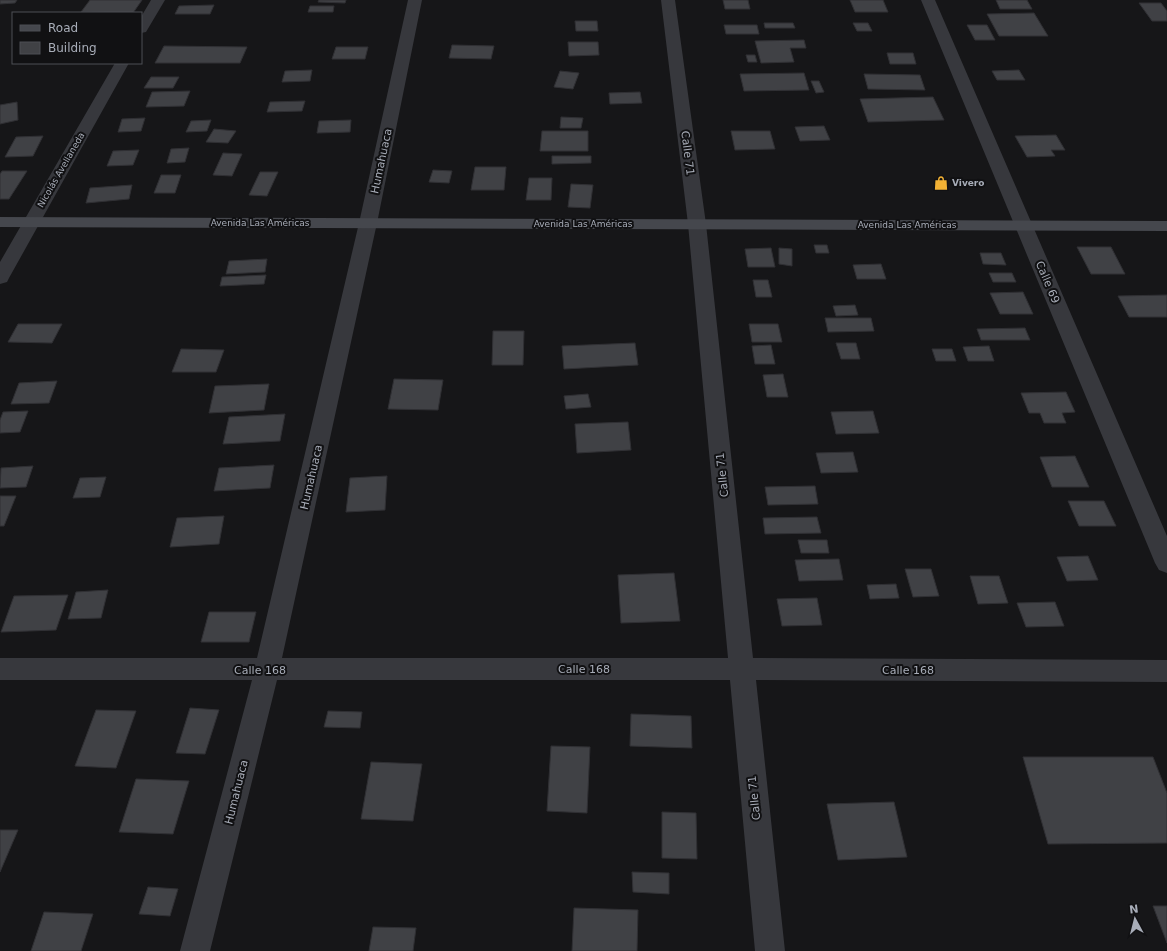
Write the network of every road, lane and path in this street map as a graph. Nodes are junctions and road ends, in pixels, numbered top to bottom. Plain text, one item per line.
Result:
1 (158, 0) edge
2 (415, 0) edge
3 (668, 0) edge
4 (928, 0) edge
5 (142, 27) edge
6 (121, 64) edge
7 (0, 222) edge
8 (32, 222) junction
9 (368, 223) junction
10 (697, 224) junction
11 (1024, 226) junction
12 (1167, 226) edge
13 (0, 278) edge
14 (1167, 563) edge
15 (0, 669) edge
16 (742, 669) junction
17 (267, 670) junction
18 (1167, 671) edge
19 (195, 951) edge
20 (770, 951) edge

1 - 5 street
2 - 9 street, Humahuaca
3 - 10 street, Calle 71
4 - 11 street, Calle 69
6 - 8 street, Nicolás Avellaneda
7 - 8 main road, Avenida Las Américas
8 - 9 main road, Avenida Las Américas
8 - 13 street, Nicolás Avellaneda
9 - 10 main road, Avenida Las Américas
9 - 17 street, Humahuaca
10 - 11 main road, Avenida Las Américas
10 - 16 street, Calle 71
11 - 12 main road, Avenida Las Américas
11 - 14 street, Calle 69
15 - 17 street, Calle 168
16 - 17 street, Calle 168
16 - 18 street, Calle 168
16 - 20 street, Calle 71
17 - 19 street, Humahuaca

